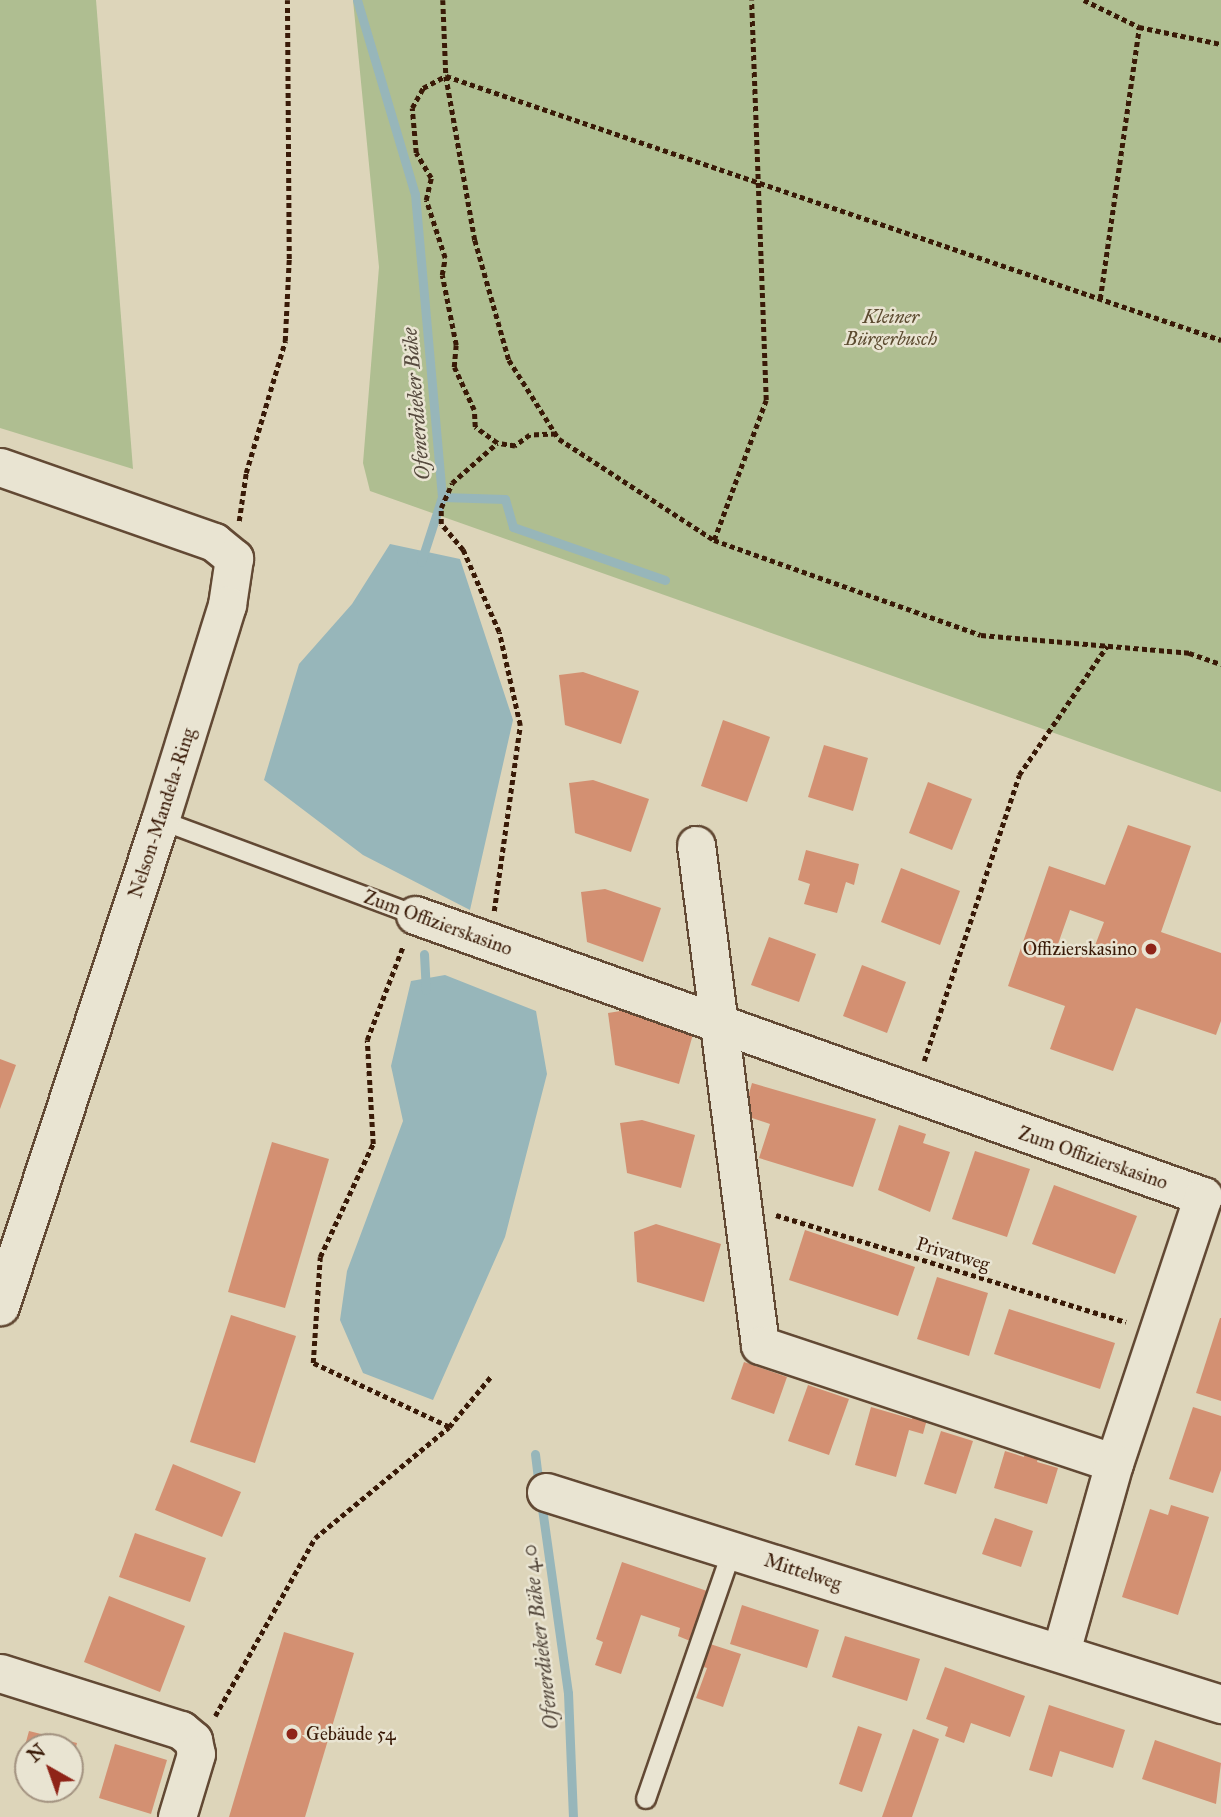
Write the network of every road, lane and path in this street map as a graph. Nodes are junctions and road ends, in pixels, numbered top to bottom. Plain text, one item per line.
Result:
1 (287, 0) edge
2 (443, 0) edge
3 (751, 0) edge
4 (1084, 0) edge
5 (1139, 27) junction
6 (1221, 44) edge
7 (446, 76) junction
8 (755, 181) junction
9 (1100, 299) junction
10 (1221, 340) edge
11 (556, 434) junction
12 (497, 443) junction
13 (0, 467) edge
14 (713, 540) junction
15 (234, 558) junction
16 (1107, 646) junction
17 (1221, 664) edge
18 (160, 820) junction
19 (696, 845) dead end
20 (415, 915) junction
21 (489, 942) junction
22 (717, 1022) junction
23 (912, 1096) junction
24 (1212, 1197) edge
25 (741, 1204) junction
26 (0, 1306) edge
27 (1157, 1331) junction
28 (492, 1375) dead end
29 (449, 1427) junction
30 (1114, 1463) junction
31 (547, 1492) dead end
32 (732, 1550) junction
33 (1061, 1651) junction
34 (0, 1673) edge
35 (1221, 1704) edge
36 (194, 1740) junction
37 (646, 1799) dead end
38 (177, 1817) edge

1 - 15 path
2 - 7 path
3 - 8 path
4 - 5 path
5 - 6 path
5 - 9 path
7 - 8 path
7 - 11 path
7 - 12 path
8 - 9 path
8 - 14 path
9 - 10 path
11 - 12 path
11 - 14 path
12 - 21 path
13 - 15 street
14 - 16 path
15 - 18 street, Nelson-Mandela-Ring
16 - 17 path
16 - 23 path
18 - 20 lane, Zum Offizierskasino
18 - 26 street, Nelson-Mandela-Ring
19 - 22 street
20 - 21 street, Zum Offizierskasino
20 - 29 path
21 - 22 street, Zum Offizierskasino
22 - 23 street, Zum Offizierskasino
22 - 25 street
23 - 24 street, Zum Offizierskasino
24 - 27 street, Zum Offizierskasino
25 - 27 path, Privatweg
25 - 30 street
27 - 30 street, Zum Offizierskasino
28 - 29 path
29 - 36 path
30 - 33 street, Zum Offizierskasino
31 - 32 street, Mittelweg
32 - 33 street, Mittelweg
32 - 37 lane
33 - 35 street, Mittelweg
34 - 36 street
36 - 38 street

